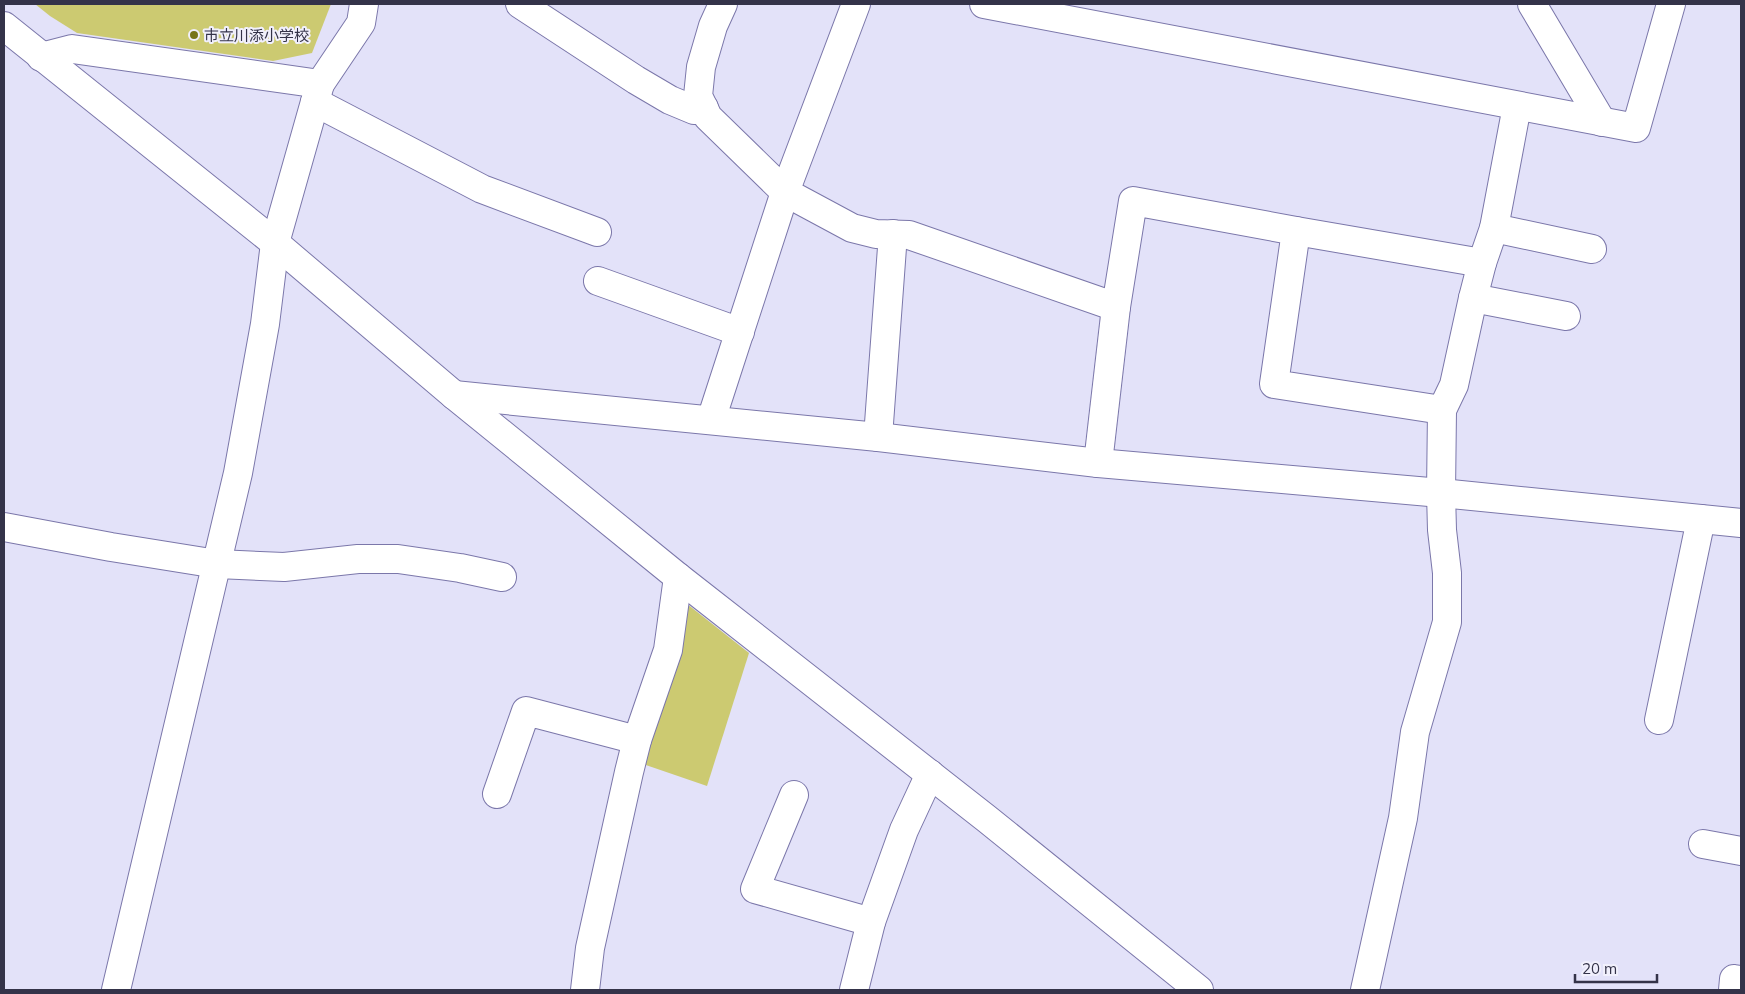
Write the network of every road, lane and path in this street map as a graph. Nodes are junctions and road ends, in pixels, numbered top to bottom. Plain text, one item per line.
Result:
1 (364, 4) edge
2 (520, 4) edge
3 (723, 4) edge
4 (856, 4) edge
5 (984, 4) edge
6 (1532, 4) edge
7 (1671, 4) edge
8 (8, 35) edge
9 (41, 57) junction
10 (317, 93) junction
11 (1517, 106) junction
12 (704, 108) junction
13 (1602, 122) junction
14 (785, 192) junction
15 (1494, 228) junction
16 (1296, 231) junction
17 (597, 232) dead end
18 (893, 234) junction
19 (275, 243) junction
20 (1592, 249) dead end
21 (1482, 263) junction
22 (598, 281) dead end
23 (1473, 298) junction
24 (1116, 307) junction
25 (1566, 316) dead end
26 (740, 332) junction
27 (454, 395) junction
28 (1442, 410) junction
29 (711, 420) junction
30 (878, 437) junction
31 (1098, 463) junction
32 (1441, 493) junction
33 (1701, 519) junction
34 (1741, 523) edge
35 (4, 527) edge
36 (217, 564) junction
37 (502, 577) dead end
38 (678, 577) junction
39 (1659, 720) dead end
40 (637, 740) junction
41 (930, 774) junction
42 (497, 794) dead end
43 (794, 795) dead end
44 (1703, 844) dead end
45 (1741, 851) edge
46 (871, 922) junction
47 (1741, 980) edge
48 (580, 987) edge
49 (116, 990) edge
50 (854, 990) edge
51 (1198, 990) edge
52 (1365, 990) edge
53 (1733, 990) edge

1 - 10 street
2 - 12 street
3 - 12 street
4 - 14 street
5 - 11 street
6 - 13 street
7 - 13 street
8 - 9 street
9 - 10 street
9 - 19 street
10 - 17 street
10 - 19 street
11 - 13 street
11 - 15 street
12 - 14 street
14 - 18 street
14 - 26 street
15 - 20 street
15 - 21 street
16 - 21 street
16 - 24 street
16 - 28 street
18 - 24 street
18 - 30 street
19 - 27 street
19 - 36 street
21 - 23 street
22 - 26 street
23 - 25 street
23 - 28 street
24 - 31 street
26 - 29 street
27 - 29 street
27 - 38 street
28 - 32 street
29 - 30 street
30 - 31 street
31 - 32 street
32 - 33 street
32 - 52 street
33 - 34 street
33 - 39 street
35 - 36 street
36 - 37 street
36 - 49 street
38 - 40 street
38 - 41 street
40 - 42 street
40 - 48 street
41 - 46 street
41 - 51 street
43 - 46 street
44 - 45 street
46 - 50 street
47 - 53 street

